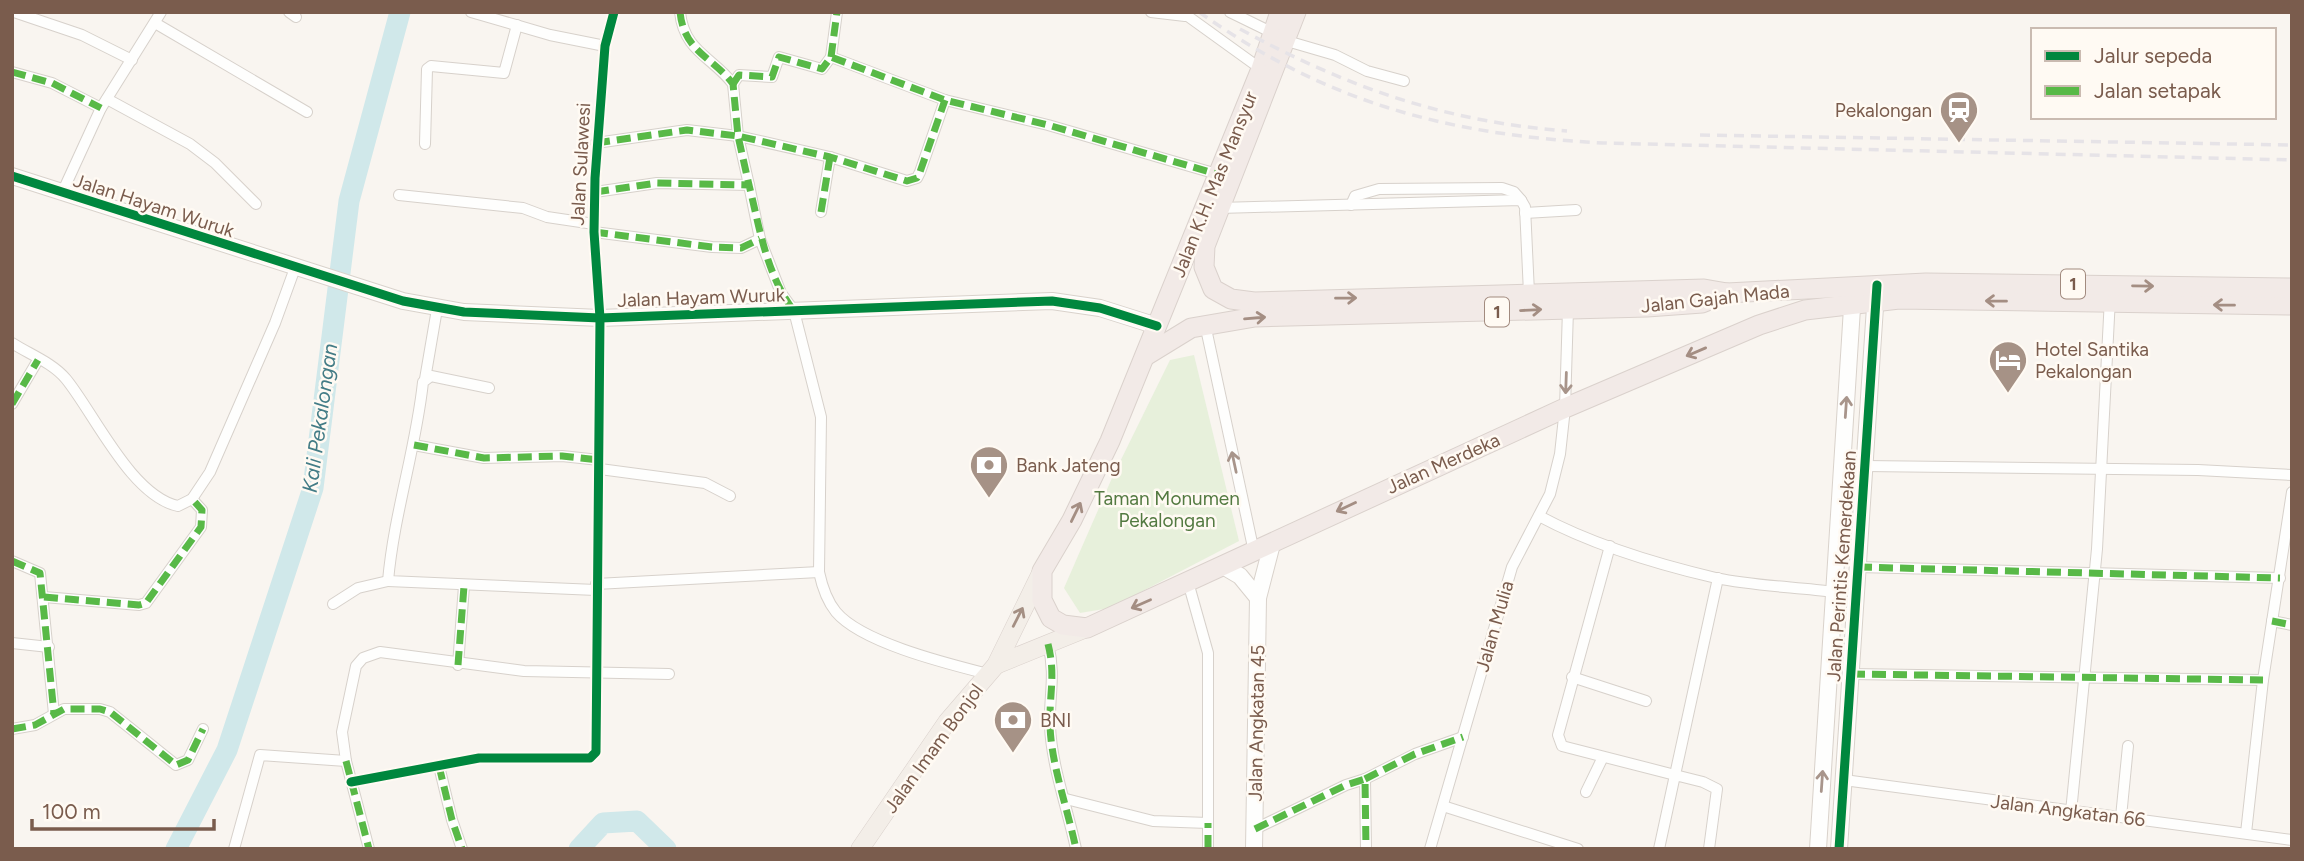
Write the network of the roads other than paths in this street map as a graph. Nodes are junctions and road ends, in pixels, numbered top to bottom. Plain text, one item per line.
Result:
1 (14, 12) edge
2 (161, 12) edge
3 (471, 12) edge
4 (614, 12) edge
5 (680, 12) edge
6 (837, 12) edge
7 (1151, 12) edge
8 (1230, 12) edge
9 (1280, 12) edge
10 (1296, 12) edge
11 (1184, 14) edge
12 (155, 23) junction
13 (517, 25) junction
14 (1280, 37) junction
15 (606, 46) junction
16 (831, 57) junction
17 (132, 60) junction
18 (1261, 69) junction
19 (12, 72) edge
20 (1404, 81) dead end
21 (733, 84) junction
22 (946, 100) junction
23 (104, 103) junction
24 (307, 112) dead end
25 (738, 136) junction
26 (596, 143) junction
27 (425, 144) dead end
28 (830, 157) junction
29 (1217, 174) junction
30 (12, 176) edge
31 (749, 185) junction
32 (595, 192) junction
33 (62, 194) junction
34 (399, 195) dead end
35 (256, 204) dead end
36 (1219, 208) junction
37 (1577, 210) dead end
38 (821, 212) dead end
39 (1525, 213) junction
40 (594, 228) junction
41 (760, 239) junction
42 (297, 269) junction
43 (2292, 288) edge
44 (1528, 293) junction
45 (1735, 293) junction
46 (1876, 293) junction
47 (2110, 294) junction
48 (1853, 295) junction
49 (2292, 305) edge
50 (1293, 308) junction
51 (437, 309) junction
52 (1568, 309) junction
53 (1805, 310) joint
54 (794, 311) junction
55 (600, 318) junction
56 (1205, 324) junction
57 (1157, 326) junction
58 (1742, 332) junction
59 (12, 343) edge
60 (1147, 355) junction
61 (38, 360) junction
62 (425, 379) junction
63 (489, 387) dead end
64 (13, 399) edge
65 (1565, 408) junction
66 (414, 445) junction
67 (600, 464) junction
68 (1865, 466) junction
69 (2099, 468) junction
70 (2292, 475) edge
71 (2292, 492) edge
72 (730, 496) dead end
73 (192, 499) junction
74 (1539, 516) junction
75 (1272, 544) junction
76 (1610, 546) junction
77 (2288, 551) edge
78 (1254, 552) junction
79 (12, 561) edge
80 (1223, 566) junction
81 (1858, 567) junction
82 (1042, 571) junction
83 (819, 572) junction
84 (2094, 575) junction
85 (1718, 578) junction
86 (2280, 578) junction
87 (388, 581) junction
88 (1188, 582) junction
89 (464, 586) junction
90 (596, 587) junction
91 (1834, 592) junction
92 (44, 597) junction
93 (1258, 598) junction
94 (333, 604) dead end
95 (2272, 621) junction
96 (2292, 625) edge
97 (1087, 628) junction
98 (12, 643) edge
99 (1048, 644) junction
100 (49, 647) junction
101 (458, 665) junction
102 (992, 669) junction
103 (597, 674) junction
104 (669, 674) dead end
105 (1851, 674) junction
106 (1572, 677) junction
107 (2085, 677) junction
108 (2263, 680) junction
109 (1646, 701) dead end
110 (54, 714) junction
111 (12, 729) edge
112 (203, 729) dead end
113 (1463, 737) junction
114 (2128, 747) dead end
115 (1602, 759) junction
116 (346, 761) junction
117 (439, 766) junction
118 (1675, 775) junction
119 (1365, 779) junction
120 (1844, 780) junction
121 (351, 782) junction
122 (1586, 792) dead end
123 (1066, 799) junction
124 (1443, 806) junction
125 (2071, 811) junction
126 (2121, 817) junction
127 (1208, 823) junction
128 (1255, 829) junction
129 (2246, 833) junction
130 (2292, 840) edge
131 (234, 849) edge
132 (369, 849) edge
133 (463, 849) edge
134 (860, 849) edge
135 (1076, 849) edge
136 (1208, 849) edge
137 (1254, 849) edge
138 (1366, 849) edge
139 (1430, 849) edge
140 (1578, 849) edge
141 (1658, 849) edge
142 (1709, 849) edge
143 (1818, 849) edge
144 (1839, 849) edge

1 - 17 street
2 - 12 street
3 - 13 street
4 - 15 street, Jalan Sulawesi
5 - 21 street
6 - 16 street
7 - 11 street
8 - 14 street
9 - 14 highway, Jalan K.H. Mas Mansyur / 1
10 - 14 highway, Jalan K.H. Mas Mansyur / 1
11 - 18 street
12 - 17 street
12 - 24 street
13 - 15 street
13 - 27 street
14 - 18 highway, Jalan K.H. Mas Mansyur / 1
14 - 20 street
14 - 36 highway, Jalan K.H. Mas Mansyur / 1
15 - 26 street, Jalan Sulawesi
16 - 21 street
16 - 22 street
17 - 23 street
18 - 29 highway, Jalan K.H. Mas Mansyur / 1
19 - 23 street
21 - 25 street
22 - 28 street
22 - 29 street
23 - 33 street
23 - 35 street
25 - 26 street
25 - 28 street
25 - 31 street
26 - 32 street, Jalan Sulawesi
28 - 38 street
29 - 57 highway, Jalan K.H. Mas Mansyur / 1
30 - 33 street, Jalan Hayam Wuruk
31 - 32 street
31 - 41 street
32 - 40 street, Jalan Sulawesi
33 - 42 street, Jalan Hayam Wuruk
34 - 40 street
36 - 39 street
36 - 50 highway, Jalan K.H. Mas Mansyur / 1
37 - 39 street
39 - 44 street
40 - 41 street
40 - 55 street, Jalan Sulawesi
41 - 54 street
42 - 51 street, Jalan Hayam Wuruk
42 - 73 street
47 -> 43 highway, Jalan Gajah Mada / 1
44 - 45 highway, 1
50 -> 44 highway, 1
45 - 48 highway, Jalan Gajah Mada / 1
45 - 52 highway, Jalan Gajah Mada / 1
45 - 58 highway
46 - 47 highway, Jalan Gajah Mada / 1
46 - 48 highway, Jalan Gajah Mada / 1
46 - 68 street, Jalan Perintis Kemerdekaan
49 -> 47 highway, Jalan Gajah Mada / 1
47 - 69 street
48 - 53 highway, Jalan Gajah Mada / 1
91 -> 48 street
50 -> 52 highway, Jalan Gajah Mada / 1
56 -> 50 highway, Jalan Gajah Mada / 1
51 - 55 street, Jalan Hayam Wuruk
51 - 62 street
52 -> 65 street, Jalan Mulia
53 - 58 highway, Jalan Merdeka / 1
54 - 55 street, Jalan Hayam Wuruk
54 - 57 street, Jalan Hayam Wuruk
54 - 83 street
55 - 67 street, Jalan Sulawesi
56 - 60 highway, Jalan Gajah Mada / 1
78 -> 56 street
57 - 60 highway, Jalan K.H. Mas Mansyur / 1
58 -> 65 highway, Jalan Merdeka / 1
59 - 61 street
82 -> 60 highway, 1
61 - 64 street
61 - 73 street
62 - 63 street
62 - 66 street
65 - 74 street, Jalan Mulia
65 -> 75 highway, Jalan Merdeka / 1
66 - 67 street
66 - 87 street
67 - 72 street
67 - 90 street, Jalan Sulawesi
68 - 69 street
68 - 81 street, Jalan Perintis Kemerdekaan
69 - 70 street
69 - 84 street
71 - 77 street
73 - 92 street
74 - 76 street
74 - 113 street, Jalan Mulia
75 - 78 highway, Jalan Merdeka / 1
75 - 93 street, Jalan Angkatan 45
76 - 85 street
76 - 106 street
77 - 86 street
78 - 80 highway, Jalan Merdeka / 1
79 - 92 street
80 - 88 highway, Jalan Merdeka / 1
80 - 93 street
81 - 84 street
81 - 105 street, Jalan Perintis Kemerdekaan
82 - 97 highway
102 -> 82 main road, Jalan Imam Bonjol
83 - 90 street
83 - 102 street
84 - 86 street
84 - 107 street
85 - 91 street
85 - 118 street
86 - 95 street
87 - 89 street
87 - 94 street
88 -> 97 highway, Jalan Merdeka / 1
88 - 127 street
89 - 90 street
89 - 101 street
90 - 103 street, Jalan Sulawesi
143 -> 91 street
92 - 100 street
93 - 128 street, Jalan Angkatan 45
95 - 96 street
95 - 108 street
97 - 99 main road
98 - 100 street
99 - 102 main road
99 - 123 street
100 - 110 street
101 - 103 street
101 - 116 street
102 - 134 main road, Jalan Imam Bonjol
103 - 104 street
103 - 117 street, Jalan Sulawesi
105 - 107 street
105 - 120 street, Jalan Perintis Kemerdekaan
106 - 109 street
106 - 115 street
107 - 108 street
107 - 125 street
108 - 129 street
110 - 111 street
110 - 112 street
113 - 119 street
113 - 124 street, Jalan Mulia
114 - 126 street
115 - 118 street
115 - 122 street
116 - 121 street
116 - 131 street
117 - 121 street
117 - 133 street
118 - 141 street
118 - 142 street
119 - 128 street
119 - 138 street
120 - 125 street, Jalan Angkatan 66
120 - 144 street, Jalan Perintis Kemerdekaan
121 - 132 street
123 - 127 street
123 - 135 street
124 - 139 street, Jalan Mulia
124 - 140 street
125 - 126 street, Jalan Angkatan 66
126 - 129 street, Jalan Angkatan 66
127 - 136 street
128 - 137 street, Jalan Angkatan 45
129 - 130 street, Jalan Angkatan 66

